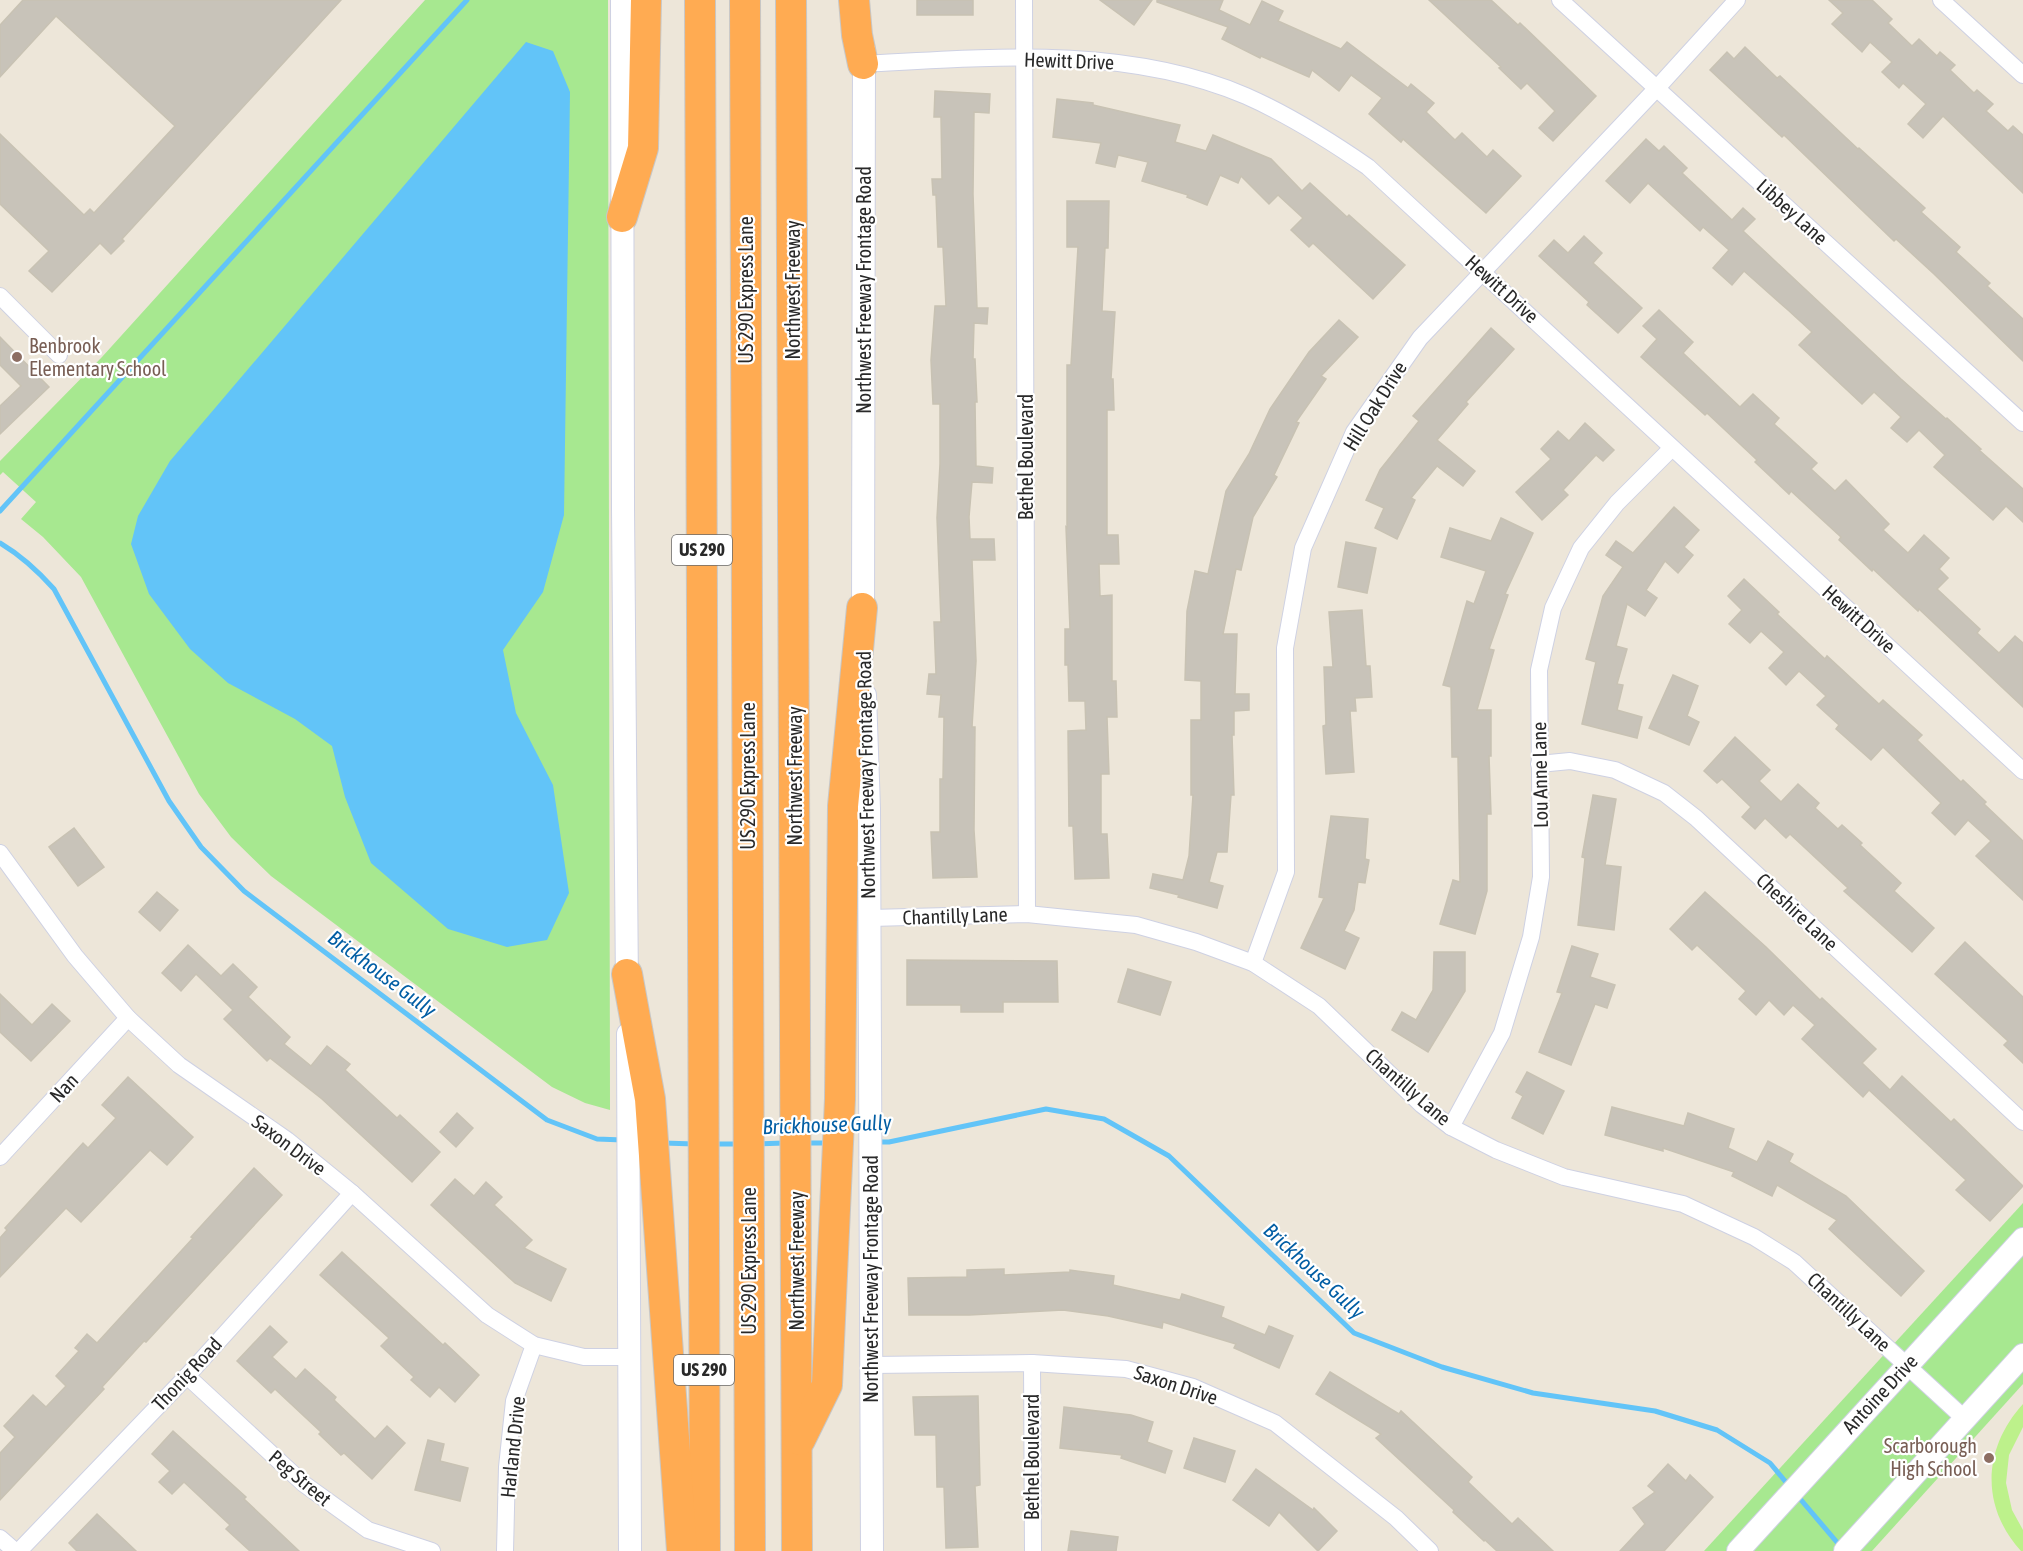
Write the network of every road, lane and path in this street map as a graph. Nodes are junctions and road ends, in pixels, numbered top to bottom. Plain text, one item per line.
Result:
1 (622, 0) edge
2 (646, 0) edge
3 (700, 0) edge
4 (745, 0) edge
5 (791, 0) edge
6 (854, 0) edge
7 (864, 0) edge
8 (1024, 0) edge
9 (1560, 0) edge
10 (1737, 0) edge
11 (1941, 0) edge
12 (1024, 58) junction
13 (864, 64) junction
14 (2023, 75) edge
15 (1657, 88) junction
16 (622, 217) junction
17 (1482, 272) junction
18 (0, 296) edge
19 (58, 355) dead end
20 (2023, 423) edge
21 (1672, 448) junction
22 (862, 608) junction
23 (1539, 764) junction
24 (2023, 771) edge
25 (0, 853) edge
26 (1027, 914) junction
27 (870, 918) junction
28 (1253, 963) junction
29 (627, 974) joint
30 (128, 1018) junction
31 (2023, 1122) edge
32 (1451, 1127) junction
33 (0, 1157) edge
34 (643, 1189) junction
35 (352, 1193) junction
36 (2023, 1239) edge
37 (534, 1345) junction
38 (2023, 1355) edge
39 (630, 1357) junction
40 (1032, 1363) junction
41 (872, 1365) junction
42 (1906, 1366) junction
43 (187, 1376) junction
44 (1965, 1419) junction
45 (797, 1445) junction
46 (0, 1538) edge
47 (17, 1551) edge
48 (432, 1551) edge
49 (505, 1551) edge
50 (630, 1551) edge
51 (682, 1551) edge
52 (705, 1551) edge
53 (750, 1551) edge
54 (797, 1551) edge
55 (872, 1551) edge
56 (1032, 1551) edge
57 (1430, 1551) edge
58 (1738, 1551) edge
59 (1845, 1551) edge

1 - 16 main road
2 - 16 highway
3 - 52 highway, US 290
4 - 53 highway, US 290 Express Lane
5 - 45 highway, Northwest Freeway
6 - 13 highway
7 - 13 main road, Northwest Freeway Frontage Road
8 - 12 street, Bethel Boulevard
9 - 15 street, Libbey Lane
10 - 15 street, Hill Oak Drive
11 - 14 street
12 - 13 street, Hewitt Drive
12 - 17 street, Hewitt Drive
12 - 26 street, Bethel Boulevard
13 - 22 main road, Northwest Freeway Frontage Road
15 - 17 street, Hill Oak Drive
15 - 20 street, Libbey Lane
16 - 29 main road
17 - 21 street, Hewitt Drive
17 - 28 street, Hill Oak Drive
18 - 19 street
21 - 23 street, Lou Anne Lane
21 - 24 street, Hewitt Drive
22 - 27 main road, Northwest Freeway Frontage Road
22 - 45 highway
23 - 31 street, Cheshire Lane
23 - 32 street, Lou Anne Lane
25 - 30 street, Saxon Drive
26 - 27 street, Chantilly Lane
26 - 28 street, Chantilly Lane
27 - 41 main road, Northwest Freeway Frontage Road
28 - 32 street, Chantilly Lane
29 - 34 highway
30 - 33 street, Nan
30 - 35 street, Saxon Drive
32 - 42 street, Chantilly Lane
34 - 39 main road
34 - 51 highway
35 - 37 street, Saxon Drive
35 - 43 street, Thonig Road
36 - 42 main road, Antoine Drive
37 - 39 street, Saxon Drive
37 - 49 street, Harland Drive
38 - 44 main road
39 - 50 main road
40 - 41 street, Saxon Drive
40 - 56 street, Bethel Boulevard
40 - 57 street, Saxon Drive
41 - 55 main road, Northwest Freeway Frontage Road
42 - 44 street, Chantilly Lane
42 - 58 main road, Antoine Drive
43 - 47 street, Thonig Road
43 - 48 street, Peg Street
44 - 59 main road
45 - 54 highway, Northwest Freeway
46 - 47 street

